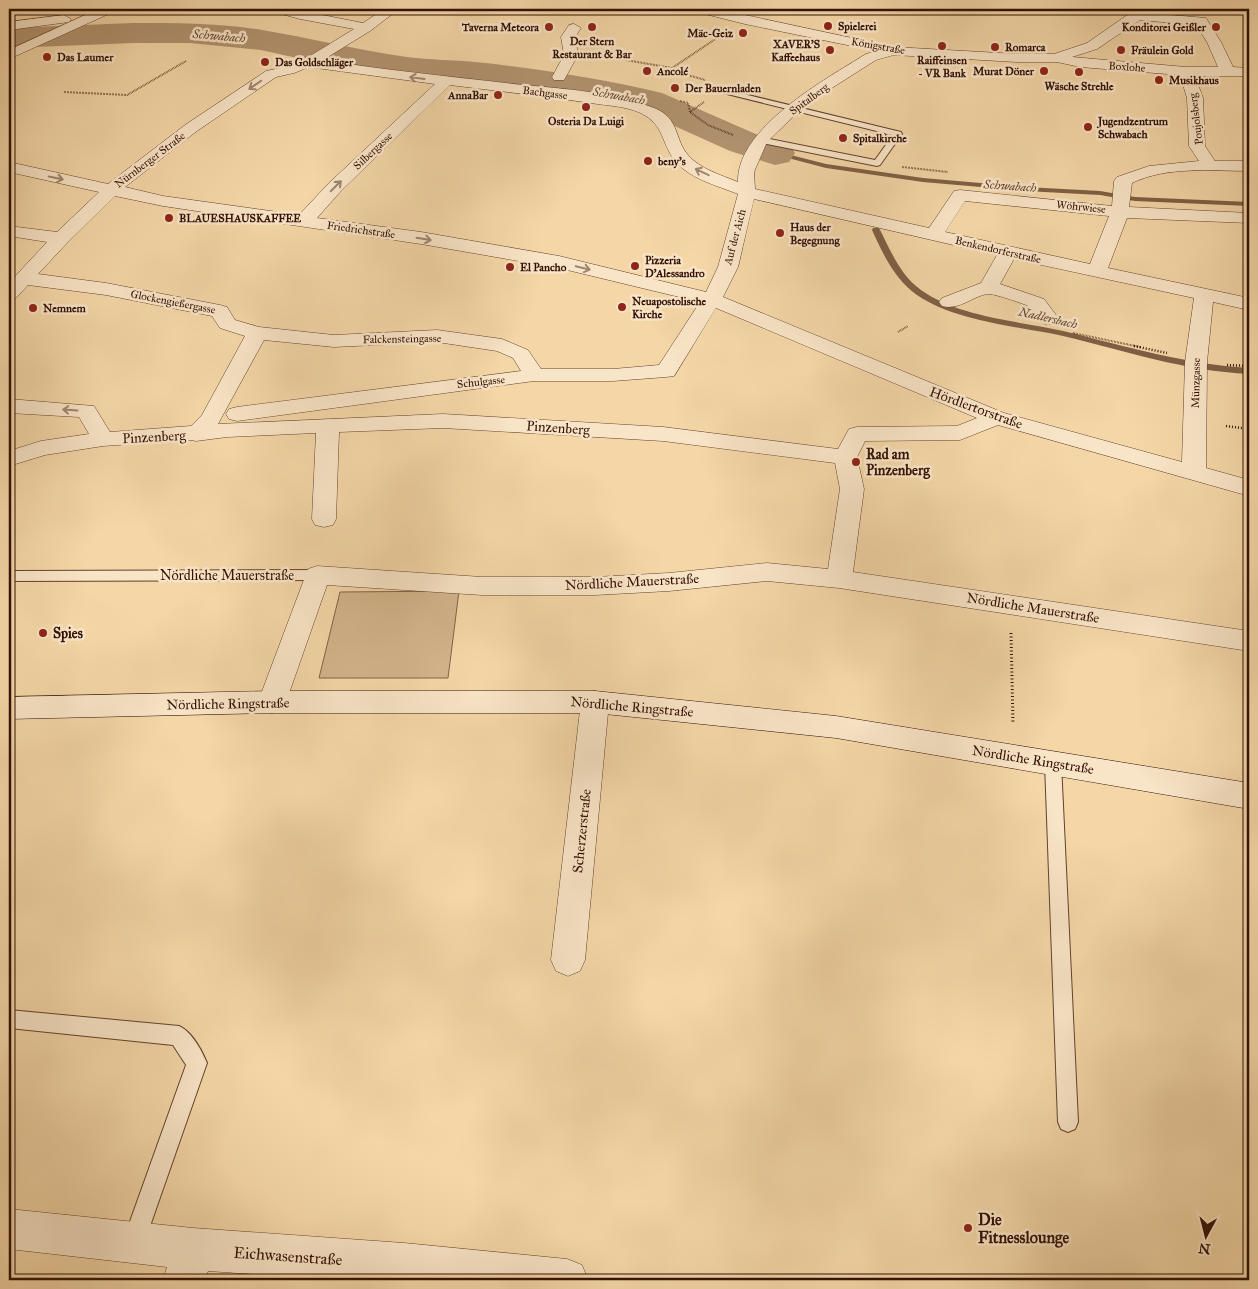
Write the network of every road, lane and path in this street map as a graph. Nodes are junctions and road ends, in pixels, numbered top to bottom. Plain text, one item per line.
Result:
1 (279, 9) edge
2 (393, 9) edge
3 (702, 9) edge
4 (102, 11) edge
5 (1140, 12) edge
6 (745, 20) junction
7 (9, 26) edge
8 (365, 28) junction
9 (574, 28) dead end
10 (569, 50) junction
11 (894, 51) junction
12 (13, 52) edge
13 (1057, 58) junction
14 (311, 60) junction
15 (186, 61) dead end
16 (672, 68) junction
17 (1186, 71) junction
18 (1249, 72) edge
19 (1228, 73) junction
20 (684, 74) dead end
21 (559, 77) dead end
22 (1249, 79) edge
23 (445, 82) junction
24 (722, 90) dead end
25 (64, 92) dead end
26 (706, 100) dead end
27 (794, 108) junction
28 (690, 112) dead end
29 (760, 140) junction
30 (1210, 165) junction
31 (1249, 166) edge
32 (9, 167) edge
33 (746, 172) joint
34 (112, 190) junction
35 (747, 192) junction
36 (1120, 209) junction
37 (1249, 218) edge
38 (303, 222) junction
39 (9, 231) edge
40 (934, 235) junction
41 (61, 238) junction
42 (1008, 252) junction
43 (1096, 272) junction
44 (22, 278) junction
45 (989, 287) junction
46 (9, 294) edge
47 (1204, 295) junction
48 (712, 299) junction
49 (950, 302) dead end
50 (1249, 304) edge
51 (1049, 319) joint
52 (908, 326) dead end
53 (898, 332) dead end
54 (257, 333) junction
55 (1196, 365) junction
56 (1249, 366) edge
57 (534, 374) junction
58 (9, 406) edge
59 (996, 418) junction
60 (203, 426) junction
61 (328, 427) junction
62 (103, 440) junction
63 (845, 457) junction
64 (9, 459) edge
65 (1194, 472) junction
66 (1249, 488) edge
67 (324, 519) dead end
68 (317, 575) junction
69 (9, 576) edge
70 (839, 579) junction
71 (1011, 605) junction
72 (1249, 641) edge
73 (272, 702) junction
74 (595, 702) junction
75 (9, 708) edge
76 (1014, 757) junction
77 (1053, 763) junction
78 (1249, 796) edge
79 (568, 960) dead end
80 (9, 1019) edge
81 (1068, 1122) dead end
82 (9, 1229) edge
83 (134, 1242) junction
84 (188, 1265) edge
85 (567, 1280) edge

1 - 8 street
2 - 8 street, Nürnberger Straße
3 - 6 street, Königstraße
4 - 7 street
4 - 12 street
5 - 13 street
5 - 19 street
6 - 11 street, Königstraße
6 - 16 path
8 - 14 street, Nürnberger Straße
9 - 10 street
10 - 16 path
10 - 21 street
11 - 13 street, Königstraße
11 - 27 street, Spitalberg
13 - 17 street, Boxlohe
23 -> 14 street, Bachgasse
14 -> 34 street, Nürnberger Straße
15 - 25 path
16 - 20 path
17 - 19 street, Boxlohe
17 - 30 street, Poujolsberg
18 - 19 street, Boxlohe
19 - 22 street, Boxlohe
35 -> 23 street, Bachgasse
38 -> 23 street, Silbergasse
24 - 27 lane
26 - 28 path
27 - 29 street, Spitalberg
27 - 29 lane
29 - 33 street, Spitalberg
30 - 31 street
30 - 36 street
32 -> 34 street, Friedrichstraße
33 - 35 street, Auf der Aich
34 - 38 street, Friedrichstraße
34 - 41 street, Nürnberger Straße
35 - 40 street, Benkendorferstraße
35 - 48 street, Auf der Aich
36 - 37 street, Wöhrwiese
36 - 40 street, Wöhrwiese
36 - 43 street
38 -> 48 street, Friedrichstraße
39 - 41 street
40 - 42 street, Benkendorferstraße
41 - 44 street, Nürnberger Straße
42 - 43 street, Benkendorferstraße
42 - 45 street
43 - 47 street, Benkendorferstraße
44 - 46 street, Nürnberger Straße
44 - 54 street, Glockengießergasse
45 - 49 street
45 - 51 street
47 - 50 street, Benkendorferstraße
47 - 55 street, Münzgasse
48 - 57 street, Schulgasse
48 - 59 street, Hördlertorstraße
51 - 55 path
52 - 53 path
54 - 57 street, Falckensteingasse
54 - 60 street
55 - 56 path
55 - 65 street, Münzgasse
57 - 60 street, Schulgasse
62 -> 58 street, Pinzenberg
59 - 63 street
59 - 65 street, Hördlertorstraße
60 - 61 street, Pinzenberg
60 - 62 street, Pinzenberg
61 - 63 street, Pinzenberg
61 - 67 street
62 - 64 street, Pinzenberg
63 - 70 street
65 - 66 street, Hördlertorstraße
68 - 69 lane, Nördliche Mauerstraße
68 - 70 street, Nördliche Mauerstraße
68 - 73 street
70 - 71 street, Nördliche Mauerstraße
71 - 72 street, Nördliche Mauerstraße
71 - 76 path
73 - 74 street, Nördliche Ringstraße
73 - 75 street, Nördliche Ringstraße
74 - 76 street, Nördliche Ringstraße
74 - 79 street, Scherzerstraße
76 - 77 street, Nördliche Ringstraße
77 - 78 street, Nördliche Ringstraße
77 - 81 lane
80 - 83 lane
82 - 83 street, Eichwasenstraße
83 - 84 street, Eichwasenstraße
84 - 85 street, Eichwasenstraße

